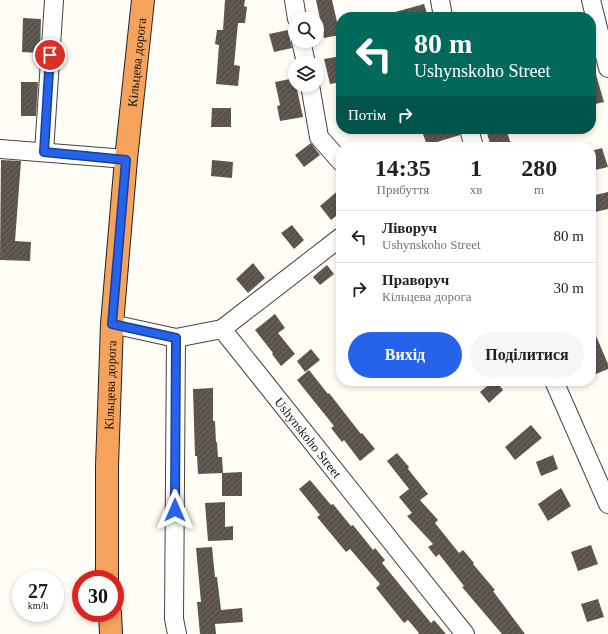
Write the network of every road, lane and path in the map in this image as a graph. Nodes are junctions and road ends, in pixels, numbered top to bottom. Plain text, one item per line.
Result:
1 (54, 0) edge
2 (142, 0) edge
3 (294, 0) edge
4 (440, 0) edge
5 (591, 0) edge
6 (296, 12) edge
7 (442, 12) edge
8 (594, 12) edge
9 (596, 20) edge
10 (608, 68) edge
11 (311, 92) edge
12 (0, 149) edge
13 (44, 152) junction
14 (336, 156) edge
15 (126, 160) junction
16 (336, 241) edge
17 (112, 324) junction
18 (222, 329) junction
19 (176, 338) junction
20 (556, 386) edge
21 (608, 504) edge
22 (107, 570) edge
23 (110, 622) edge
24 (111, 634) edge
25 (177, 634) edge
26 (465, 634) edge

1 - 13 street
2 - 15 highway, Кільцева дорога
3 - 6 street
4 - 7 street
5 - 8 street
9 - 10 street
11 - 14 street
12 - 13 street
13 - 15 street
15 - 17 highway, Кільцева дорога
16 - 18 street
17 - 19 street
17 - 22 highway, Кільцева дорога
18 - 19 street
18 - 26 street, Ushynskoho Street
19 - 25 street
20 - 21 street
23 - 24 highway

